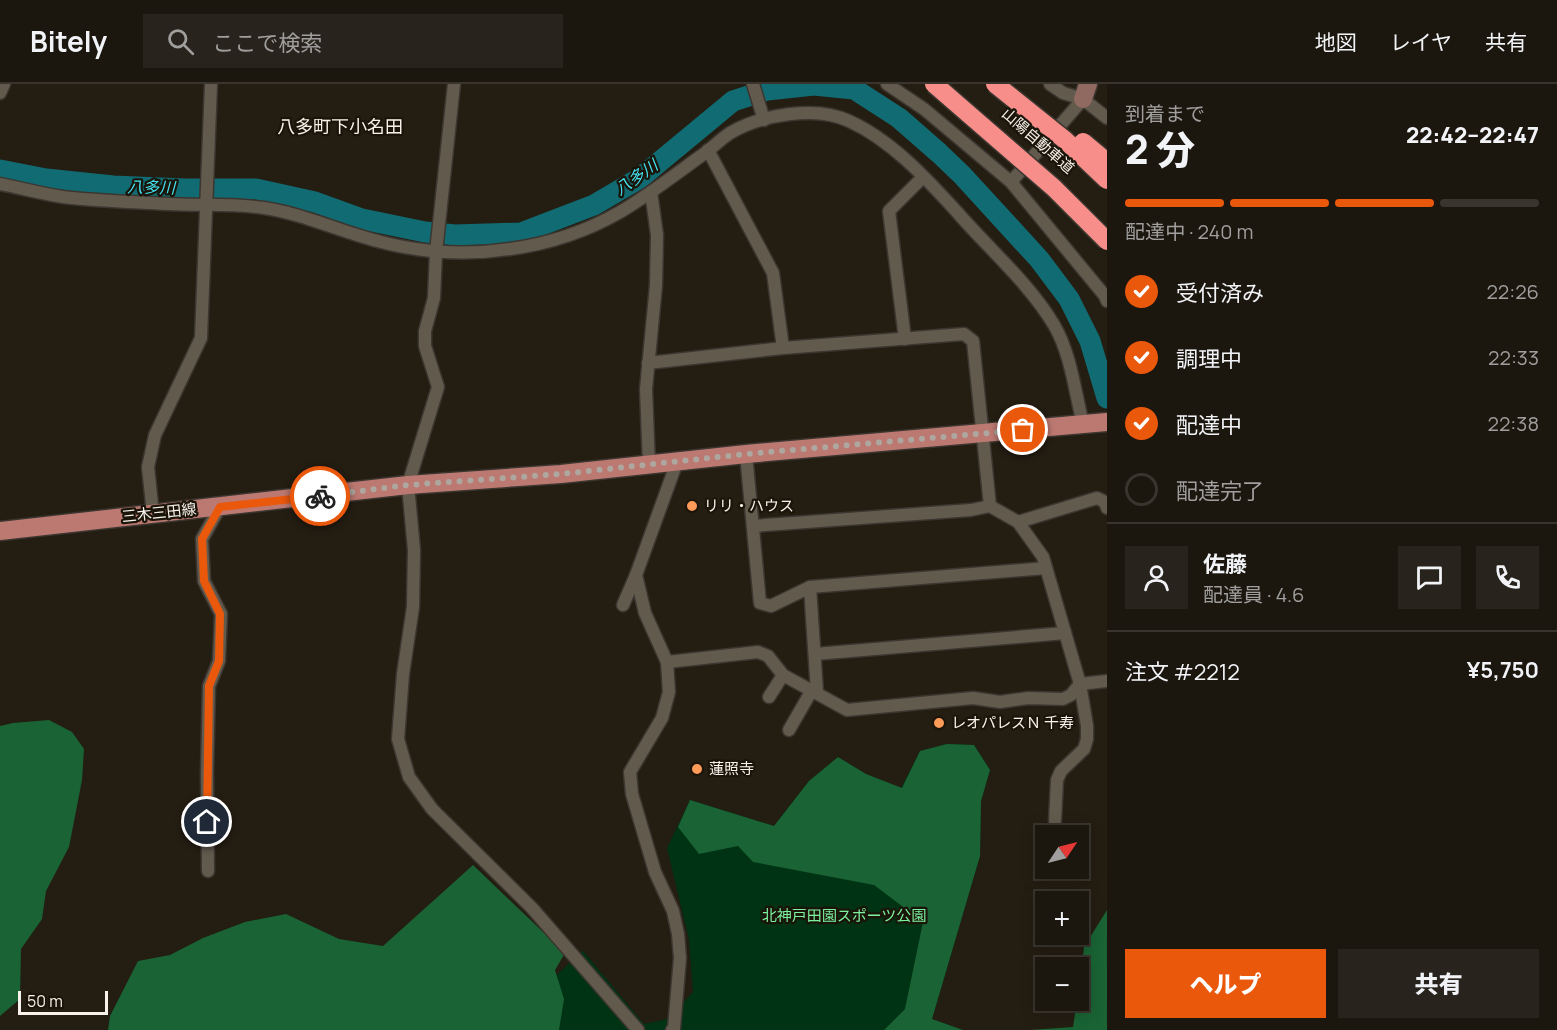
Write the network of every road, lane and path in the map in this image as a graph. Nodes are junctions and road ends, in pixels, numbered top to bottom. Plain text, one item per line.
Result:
1 (4, 84) edge
2 (211, 84) edge
3 (454, 84) edge
4 (753, 84) edge
5 (887, 84) edge
6 (934, 84) edge
7 (941, 84) edge
8 (995, 84) edge
9 (1008, 84) edge
10 (1050, 84) edge
11 (1085, 91) edge
12 (0, 93) edge
13 (1107, 118) edge
14 (764, 120) junction
15 (708, 150) junction
16 (1107, 162) edge
17 (923, 177) junction
18 (1107, 180) edge
19 (1011, 182) junction
20 (0, 184) edge
21 (651, 192) junction
22 (207, 205) junction
23 (1107, 229) edge
24 (1107, 241) edge
25 (435, 252) junction
26 (1107, 301) edge
27 (904, 339) junction
28 (783, 348) junction
29 (648, 363) junction
30 (1107, 422) edge
31 (1085, 424) junction
32 (984, 433) junction
33 (746, 454) junction
34 (677, 462) junction
35 (649, 465) junction
36 (408, 485) junction
37 (990, 506) junction
38 (220, 507) junction
39 (1107, 508) edge
40 (153, 514) junction
41 (1018, 522) junction
42 (753, 526) junction
43 (0, 531) edge
44 (1046, 568) junction
45 (636, 575) junction
46 (810, 587) junction
47 (623, 605) dead end
48 (1065, 633) junction
49 (815, 654) junction
50 (667, 662) junction
51 (783, 675) junction
52 (1107, 681) edge
53 (1080, 684) junction
54 (814, 691) junction
55 (769, 697) dead end
56 (789, 730) dead end
57 (1055, 821) dead end
58 (208, 871) dead end
59 (638, 1030) edge
60 (672, 1030) edge

1 - 12 street
2 - 22 street
3 - 25 street
4 - 14 street
5 - 19 street
6 - 24 highway, bridge
7 - 23 highway, 山陽自動車道
8 - 18 highway, 山陽自動車道, bridge
9 - 16 highway, bridge
10 - 11 street
11 - 13 street
11 - 19 street
14 - 15 street
14 - 17 street
15 - 21 street
15 - 28 street
17 - 27 street
17 - 31 street
19 - 26 street
20 - 22 street
21 - 25 street
21 - 29 street
22 - 25 street
22 - 40 street
25 - 36 street
27 - 28 street
27 - 32 street
28 - 29 street
29 - 35 street
30 - 31 main road, 三木三田線
31 - 32 main road, 三木三田線
32 - 33 main road, 三木三田線
32 - 37 street
33 - 34 main road, 三木三田線
33 - 42 street
34 - 35 main road, 三木三田線
34 - 45 street
35 - 36 main road, 三木三田線
36 - 38 main road, 三木三田線
36 - 59 street
37 - 41 street
37 - 42 street
38 - 40 main road, 三木三田線
38 - 58 street
39 - 41 street
40 - 43 main road, 三木三田線
41 - 44 street
42 - 46 street
44 - 46 street
44 - 48 street
45 - 47 street
45 - 50 street
46 - 49 street
48 - 49 street
48 - 53 street
49 - 54 street
50 - 51 street
50 - 60 street
51 - 54 street
51 - 55 street
52 - 53 street
53 - 54 street
53 - 57 street
54 - 56 street

